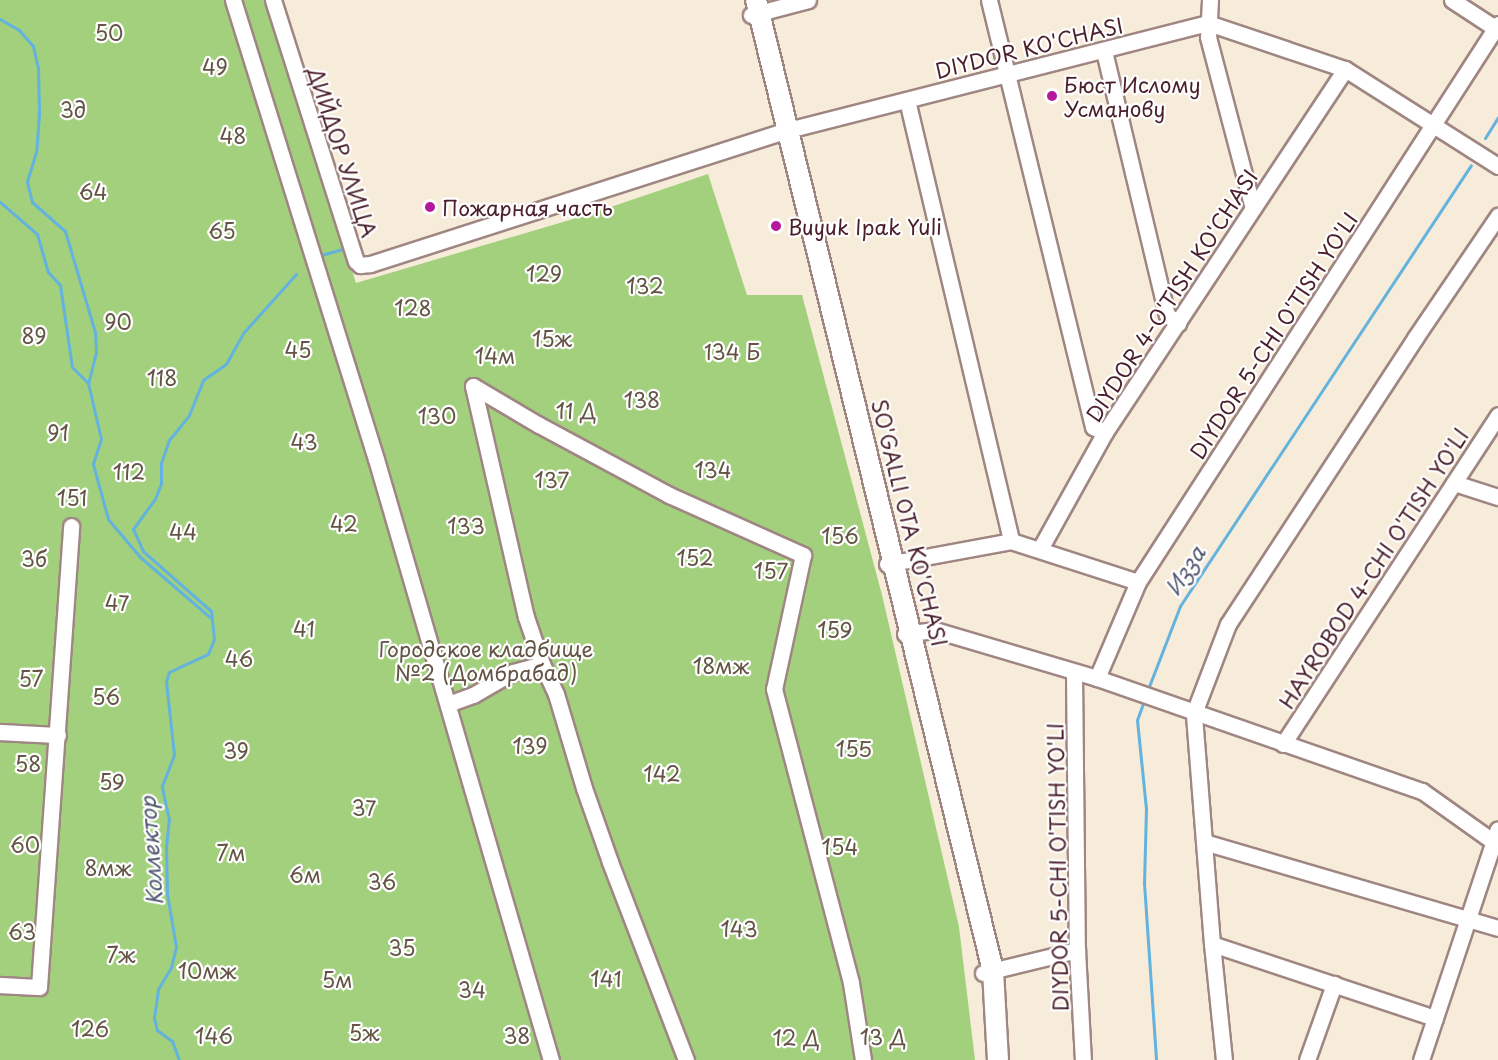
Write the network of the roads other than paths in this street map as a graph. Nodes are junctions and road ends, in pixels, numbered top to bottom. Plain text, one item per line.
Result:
1 (233, 0) edge
2 (273, 0) edge
3 (808, 0) edge
4 (989, 0) edge
5 (1210, 0) edge
6 (1452, 0) edge
7 (754, 7) edge
8 (1208, 23) junction
9 (1496, 26) edge
10 (1104, 51) junction
11 (1345, 69) junction
12 (1008, 74) junction
13 (907, 100) junction
14 (1434, 125) junction
15 (784, 132) junction
16 (1498, 166) edge
17 (1253, 208) junction
18 (1498, 216) edge
19 (1178, 323) junction
20 (1498, 415) edge
21 (1105, 432) junction
22 (1454, 483) junction
23 (1498, 497) edge
24 (71, 526) dead end
25 (1011, 541) junction
26 (1040, 549) junction
27 (891, 563) junction
28 (1138, 582) junction
29 (908, 633) junction
30 (542, 664) junction
31 (1074, 673) junction
32 (1097, 678) junction
33 (448, 704) junction
34 (1194, 713) junction
35 (0, 732) edge
36 (58, 735) junction
37 (1283, 744) junction
38 (1496, 839) edge
39 (1204, 842) junction
40 (1467, 920) junction
41 (1498, 927) edge
42 (1212, 944) junction
43 (1077, 950) junction
44 (988, 972) junction
45 (1334, 984) junction
46 (0, 985) edge
47 (1435, 1018) junction
48 (551, 1060) edge
49 (686, 1060) edge
50 (862, 1060) edge
51 (988, 1060) edge
52 (998, 1060) edge
53 (1083, 1060) edge
54 (1224, 1060) edge
55 (1307, 1060) edge
56 (1421, 1060) edge

1 - 33 street
2 - 15 street, ДИЙДОР УЛИЦА
3 - 7 street
4 - 12 street
5 - 8 street
6 - 9 street
7 - 15 main road, SO'GALLI OTA KO'CHASI
8 - 10 street, DIYDOR KO'CHASI
8 - 11 street
8 - 17 street
9 - 14 street, DIYDOR 5-CHI O'TISH YO'LI
10 - 12 street, DIYDOR KO'CHASI
10 - 19 street
11 - 14 street
11 - 17 street, DIYDOR 4-O'TISH KO'CHASI
12 - 13 street, DIYDOR KO'CHASI
12 - 21 street
13 - 15 street, DIYDOR KO'CHASI
13 - 25 street
14 - 16 street
14 - 28 street, DIYDOR 5-CHI O'TISH YO'LI
15 - 27 main road, SO'GALLI OTA KO'CHASI
17 - 19 street, DIYDOR 4-O'TISH KO'CHASI
18 - 34 street
19 - 21 street, DIYDOR 4-O'TISH KO'CHASI
20 - 22 street, HAYROBOD 4-CHI O'TISH YO'LI
21 - 26 street, DIYDOR 4-O'TISH KO'CHASI
22 - 23 street
22 - 37 street, HAYROBOD 4-CHI O'TISH YO'LI
24 - 36 street
25 - 26 street
25 - 27 street
26 - 28 street
27 - 29 main road, SO'GALLI OTA KO'CHASI
28 - 32 street, DIYDOR 5-CHI O'TISH YO'LI
29 - 31 street
29 - 44 main road, SO'GALLI OTA KO'CHASI
30 - 33 street
30 - 49 street
30 - 50 street
31 - 32 street
31 - 43 street, DIYDOR 5-CHI O'TISH YO'LI
32 - 34 street
33 - 48 street
34 - 37 street
34 - 39 street
35 - 36 street
36 - 46 street
37 - 38 street
38 - 40 street
39 - 40 street
39 - 42 street
40 - 41 street
40 - 47 street
42 - 45 street
42 - 54 street
43 - 44 street
43 - 53 street, DIYDOR 5-CHI O'TISH YO'LI
44 - 51 main road, SO'GALLI OTA KO'CHASI
44 - 52 main road, SO'GALLI OTA KO'CHASI
45 - 47 street
45 - 55 street
47 - 56 street

